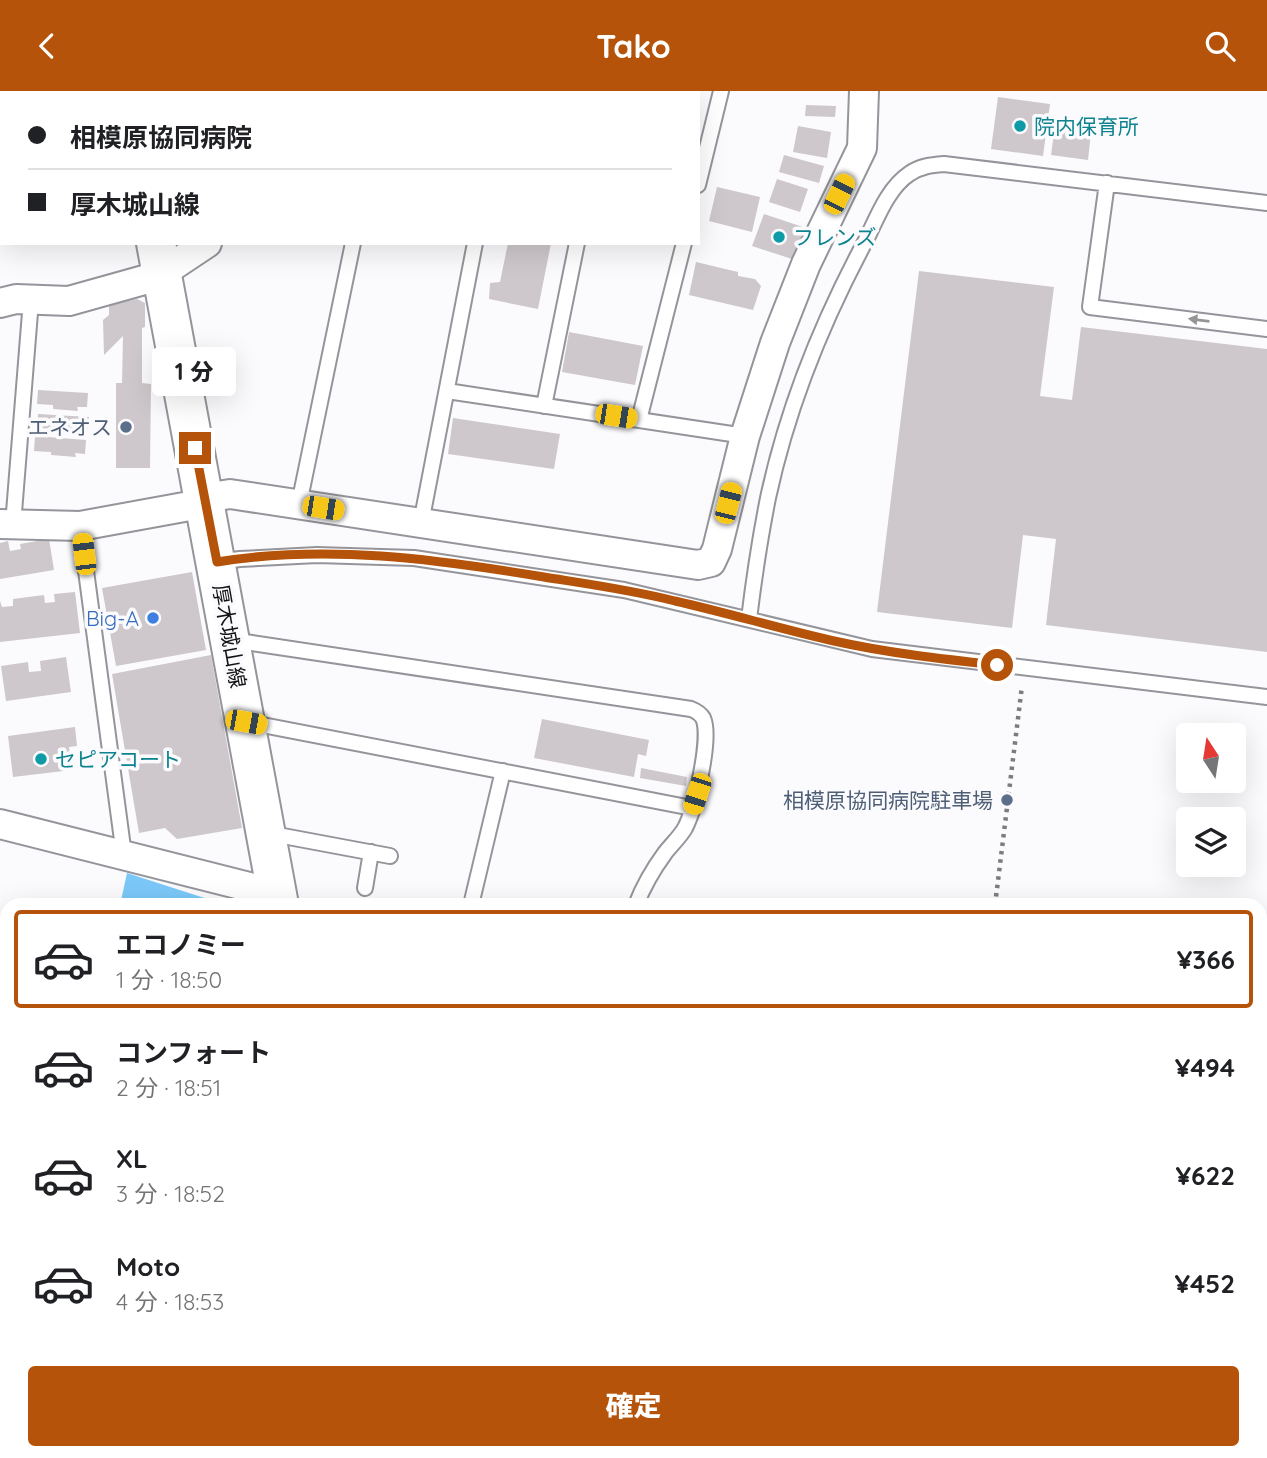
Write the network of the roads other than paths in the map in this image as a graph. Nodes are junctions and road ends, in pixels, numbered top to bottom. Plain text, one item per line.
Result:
1 (721, 91) edge
2 (864, 91) edge
3 (700, 177) edge
4 (1107, 183) junction
5 (1267, 203) edge
6 (200, 245) edge
7 (353, 245) edge
8 (475, 245) edge
9 (577, 245) edge
10 (683, 245) edge
11 (159, 258) edge
12 (31, 300) junction
13 (0, 303) edge
14 (1267, 329) edge
15 (447, 391) junction
16 (544, 406) junction
17 (639, 420) junction
18 (745, 436) junction
19 (205, 501) junction
20 (299, 504) junction
21 (421, 523) junction
22 (7, 525) edge
23 (80, 526) junction
24 (217, 562) junction
25 (749, 619) junction
26 (231, 640) junction
27 (1267, 698) edge
28 (246, 722) junction
29 (503, 771) junction
30 (692, 808) junction
31 (0, 824) edge
32 (266, 832) junction
33 (371, 852) junction
34 (124, 855) junction
35 (390, 856) dead end
36 (365, 888) dead end
37 (275, 898) edge
38 (279, 898) edge
39 (473, 898) edge
40 (640, 898) edge

1 - 3 lane
2 - 18 street
4 - 5 lane
14 -> 4 lane
4 - 25 lane
6 - 11 street
7 - 20 lane
8 - 15 lane
9 - 16 lane
10 - 17 lane
11 - 12 street
11 - 19 main road, 厚木城山線
12 - 13 street
12 - 22 lane
15 - 16 lane
15 - 21 lane
16 - 17 lane
17 - 18 lane
18 - 21 street
19 - 20 street
19 - 23 street
19 - 24 main road, 厚木城山線
20 - 21 street
22 - 23 street
23 - 34 lane
24 - 25 lane
24 - 26 main road, 厚木城山線
25 - 27 lane
26 - 28 main road, 厚木城山線
26 - 30 lane
28 - 29 lane
28 - 32 main road, 厚木城山線
29 - 30 lane
29 - 39 lane
30 - 40 lane
31 - 34 street
32 - 33 lane
32 - 38 main road, 厚木城山線
33 - 35 lane
33 - 36 lane
34 - 37 street

